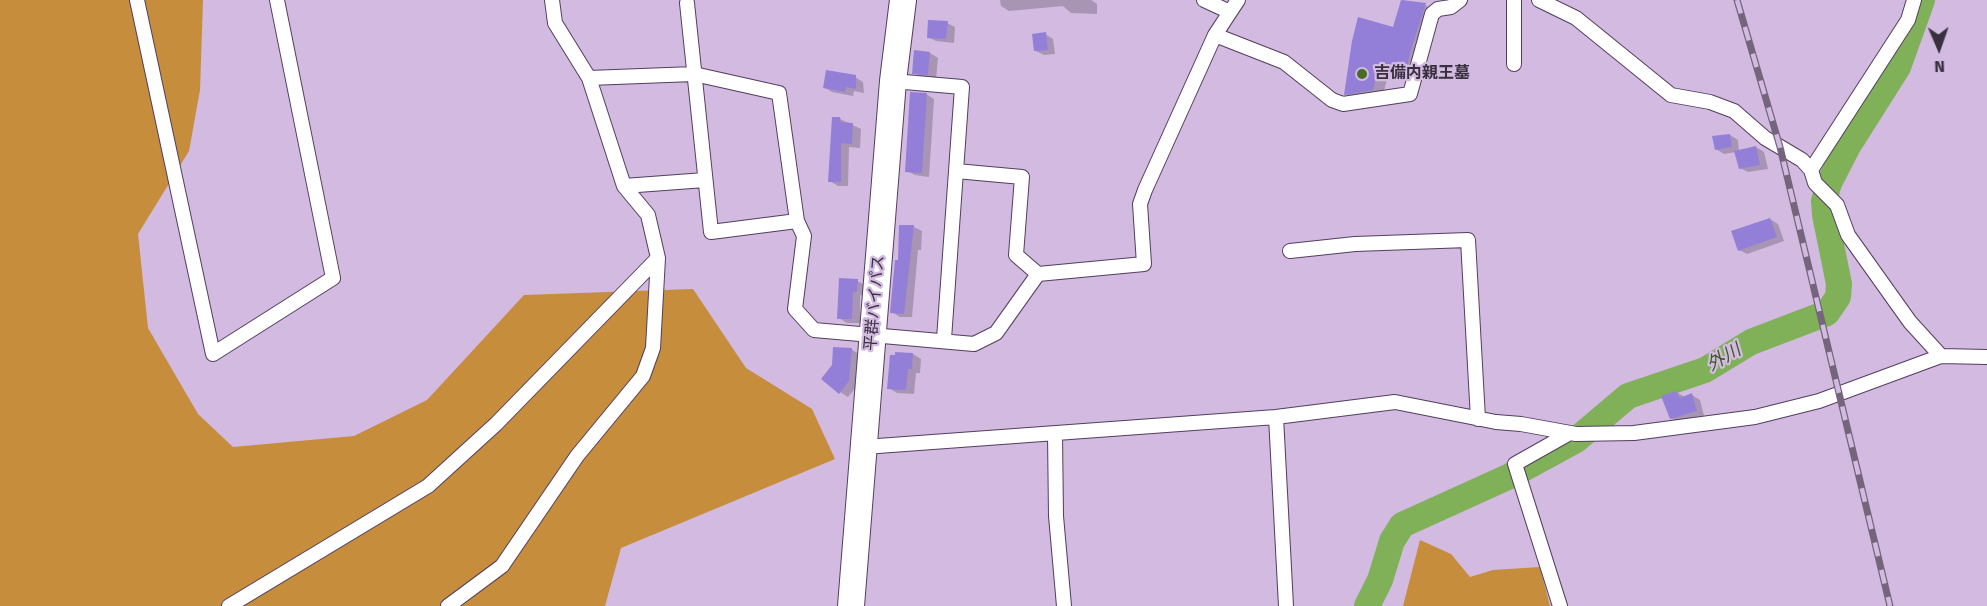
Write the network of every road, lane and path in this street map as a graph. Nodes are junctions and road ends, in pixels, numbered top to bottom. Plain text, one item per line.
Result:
1 (138, 0) edge
2 (277, 0) edge
3 (552, 0) edge
4 (903, 0) edge
5 (1204, 0) edge
6 (1238, 0) edge
7 (1460, 0) edge
8 (1467, 0) edge
9 (1472, 0) edge
10 (1514, 0) edge
11 (1539, 0) edge
12 (1914, 0) edge
13 (687, 3) dead end
14 (1230, 12) junction
15 (1215, 35) junction
16 (1514, 64) dead end
17 (694, 74) junction
18 (590, 78) junction
19 (893, 81) junction
20 (956, 171) junction
21 (1813, 177) junction
22 (705, 180) junction
23 (624, 186) junction
24 (797, 221) junction
25 (1290, 251) dead end
26 (658, 258) junction
27 (1038, 274) junction
28 (873, 334) junction
29 (944, 339) junction
30 (1941, 356) junction
31 (1987, 357) edge
32 (1276, 417) junction
33 (1478, 419) junction
34 (1573, 433) junction
35 (1055, 434) junction
36 (864, 447) junction
37 (229, 606) edge
38 (448, 606) edge
39 (851, 606) edge
40 (1064, 606) edge
41 (1286, 606) edge
42 (1560, 606) edge

1 - 2 street
3 - 18 street
4 - 19 highway, 平群バイパス
5 - 14 street
6 - 14 street
7 - 15 street
8 - 9 street
10 - 16 street
11 - 21 street
12 - 21 street
13 - 17 street
14 - 15 street
15 - 27 street
17 - 18 street
17 - 22 street
17 - 24 street
18 - 23 street
19 - 20 street
19 - 28 highway, 平群バイパス
20 - 27 street
20 - 29 street
21 - 30 street
22 - 23 street
22 - 24 street
23 - 26 street
24 - 28 street
25 - 33 street
26 - 37 street
26 - 38 street
27 - 29 street
28 - 29 street
28 - 36 highway, 平群バイパス
30 - 31 street
30 - 34 street
32 - 33 street
32 - 35 street
32 - 41 street
33 - 34 street
34 - 42 street
35 - 36 street
35 - 40 street
36 - 39 highway, 平群バイパス

